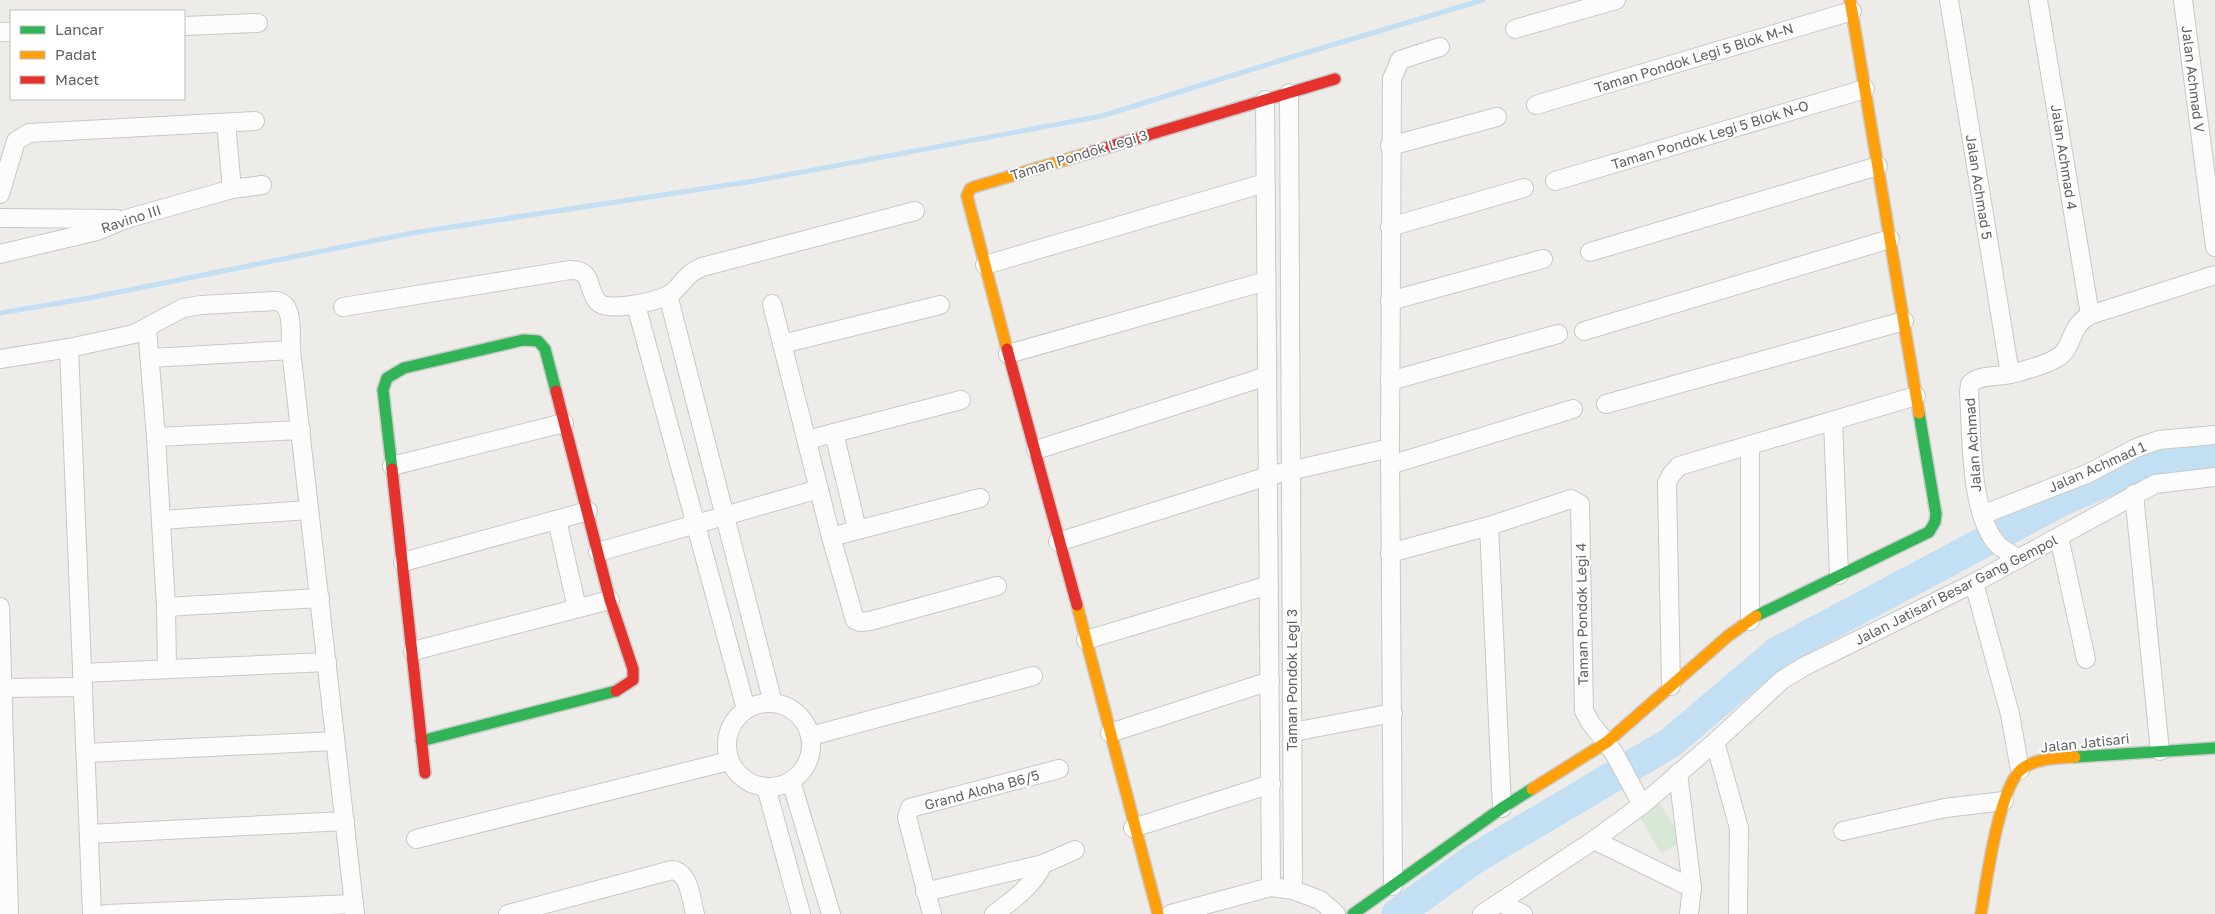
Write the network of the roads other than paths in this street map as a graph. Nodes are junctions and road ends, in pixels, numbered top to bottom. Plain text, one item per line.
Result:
1 (1616, 0) edge
2 (1949, 0) edge
3 (2038, 0) edge
4 (2183, 0) edge
5 (1851, 5) edge
6 (258, 23) dead end
7 (185, 26) edge
8 (1515, 30) dead end
9 (1440, 48) dead end
10 (1335, 79) dead end
11 (1865, 89) junction
12 (1289, 93) junction
13 (1265, 100) junction
14 (1536, 105) dead end
15 (1497, 117) dead end
16 (254, 121) dead end
17 (226, 122) junction
18 (1390, 146) junction
19 (1878, 166) junction
20 (1555, 181) dead end
21 (1265, 183) junction
22 (262, 185) dead end
23 (1524, 188) dead end
24 (232, 189) junction
25 (0, 194) edge
26 (915, 211) dead end
27 (0, 218) edge
28 (126, 219) junction
29 (1390, 227) junction
30 (1890, 239) junction
31 (2215, 246) edge
32 (1590, 252) dead end
33 (0, 254) edge
34 (1543, 259) dead end
35 (985, 266) junction
36 (2215, 275) edge
37 (1266, 281) junction
38 (668, 295) junction
39 (1390, 301) junction
40 (772, 304) dead end
41 (636, 305) junction
42 (940, 305) dead end
43 (343, 306) dead end
44 (2090, 315) junction
45 (1904, 321) junction
46 (147, 328) junction
47 (1584, 331) dead end
48 (1558, 334) dead end
49 (782, 344) junction
50 (69, 348) junction
51 (291, 350) junction
52 (1008, 354) junction
53 (151, 358) junction
54 (0, 359) edge
55 (2010, 374) junction
56 (1267, 376) junction
57 (1390, 381) junction
58 (1916, 396) junction
59 (961, 400) dead end
60 (1606, 404) dead end
61 (1573, 409) dead end
62 (1833, 421) junction
63 (564, 423) junction
64 (301, 430) junction
65 (834, 433) junction
66 (2215, 434) edge
67 (156, 437) junction
68 (807, 440) junction
69 (1750, 445) junction
70 (1036, 450) junction
71 (1390, 456) junction
72 (392, 466) junction
73 (1291, 471) junction
74 (1268, 476) junction
75 (2215, 477) edge
76 (819, 489) junction
77 (2134, 494) junction
78 (980, 498) dead end
79 (309, 510) junction
80 (588, 511) junction
81 (725, 516) junction
82 (1983, 518) junction
83 (160, 520) junction
84 (557, 520) junction
85 (696, 524) junction
86 (1489, 526) junction
87 (857, 529) junction
88 (831, 537) junction
89 (2059, 537) junction
90 (1058, 542) junction
91 (598, 552) junction
92 (1390, 552) junction
93 (2019, 559) junction
94 (403, 562) junction
95 (1839, 575) junction
96 (1974, 583) junction
97 (1269, 585) junction
98 (997, 586) dead end
99 (320, 598) junction
100 (610, 600) junction
101 (0, 607) edge
102 (166, 607) junction
103 (577, 608) junction
104 (1750, 621) junction
105 (1086, 640) junction
106 (413, 652) junction
107 (2086, 659) dead end
108 (327, 662) junction
109 (167, 668) junction
110 (1033, 676) dead end
111 (83, 680) junction
112 (1270, 681) junction
113 (1671, 686) junction
114 (1, 688) edge
115 (773, 703) junction
116 (746, 709) junction
117 (1393, 713) junction
118 (1293, 732) junction
119 (1110, 733) junction
120 (810, 736) junction
121 (335, 741) junction
122 (421, 741) junction
123 (1716, 742) junction
124 (1610, 748) junction
125 (2215, 748) edge
126 (2160, 751) junction
127 (86, 753) junction
128 (729, 760) junction
129 (2, 762) edge
130 (1059, 770) dead end
131 (2020, 770) junction
132 (425, 773) dead end
133 (1678, 773) junction
134 (791, 781) junction
135 (1271, 784) junction
136 (766, 787) junction
137 (1638, 799) junction
138 (2004, 801) junction
139 (1502, 808) junction
140 (345, 821) junction
141 (1133, 828) junction
142 (1843, 830) dead end
143 (89, 834) junction
144 (416, 839) dead end
145 (1594, 840) junction
146 (4, 847) edge
147 (1075, 850) dead end
148 (1043, 864) junction
149 (1393, 886) junction
150 (1271, 887) junction
151 (1692, 888) junction
152 (1293, 890) junction
153 (925, 892) junction
154 (1501, 903) junction
155 (354, 909) edge
156 (9, 914) edge
157 (92, 914) edge
158 (106, 914) edge
159 (508, 914) edge
160 (695, 914) edge
161 (801, 914) edge
162 (831, 914) edge
163 (932, 914) edge
164 (994, 914) edge
165 (1158, 914) edge
166 (1171, 914) edge
167 (1336, 914) edge
168 (1353, 914) edge
169 (1482, 914) edge
170 (1523, 914) edge
171 (1689, 914) edge
172 (1738, 914) edge
173 (1981, 914) edge

1 - 8 street
2 - 55 street, Jalan Achmad 5
3 - 44 street, Jalan Achmad 4
4 - 31 street, Jalan Achmad V
5 - 11 street
5 - 14 street, Taman Pondok Legi 5 Blok M-N
6 - 7 street
9 - 18 street
10 - 12 street, Taman Pondok Legi 3
11 - 19 street
11 - 20 street, Taman Pondok Legi 5 Blok N-O
12 - 13 street, Taman Pondok Legi 3
12 - 73 street, Taman Pondok Legi 3
13 - 21 street, Taman Pondok Legi 3
13 - 35 street, Taman Pondok Legi 3
15 - 18 street
16 - 17 street
17 - 24 street
17 - 25 street
18 - 29 street
19 - 30 street
19 - 32 street
21 - 35 street
21 - 37 street, Taman Pondok Legi 3
22 - 24 street, Ravino III
23 - 29 street
24 - 28 street, Ravino III
26 - 38 street
27 - 28 street
28 - 33 street, Ravino III
29 - 39 street
30 - 45 street
30 - 47 street
34 - 39 street
35 - 52 street, Taman Pondok Legi 3
36 - 44 street, Jalan Achmad
37 - 52 street
37 - 56 street, Taman Pondok Legi 3
38 - 41 street
38 - 81 street
39 - 57 street
40 - 49 street
41 - 43 street
41 - 85 street
42 - 49 street
44 - 55 street, Jalan Achmad
45 - 58 street
45 - 60 street
46 - 50 street
46 - 51 street
46 - 53 street
48 - 57 street
49 - 68 street
50 - 54 street
50 - 111 street
51 - 53 street
51 - 64 street
52 - 70 street, Taman Pondok Legi 3
53 - 67 street
55 - 82 street, Jalan Achmad
56 - 70 street
56 - 74 street, Taman Pondok Legi 3
57 - 71 street
58 - 62 street
58 - 95 street
59 - 65 street
61 - 71 street
62 - 69 street
62 - 95 street
63 - 72 street
63 - 72 street
63 - 80 street
64 - 67 street
64 - 79 street
65 - 68 street
65 - 87 street
66 - 82 street, Jalan Achmad 1
67 - 83 street
68 - 76 street
69 - 104 street
69 - 113 street
70 - 90 street, Taman Pondok Legi 3
71 - 73 street
71 - 92 street
72 - 94 street
73 - 74 street
73 - 118 street, Taman Pondok Legi 3
74 - 90 street
74 - 97 street, Taman Pondok Legi 3
75 - 77 street, Jalan Jatisari Besar Gang Gempol
76 - 81 street
76 - 88 street
77 - 89 street, Jalan Jatisari Besar Gang Gempol
77 - 126 street
78 - 87 street
79 - 83 street
79 - 99 street
80 - 84 street
80 - 91 street
81 - 85 street
81 - 115 street
82 - 93 street, Jalan Achmad
83 - 102 street
84 - 94 street
84 - 103 street
85 - 91 street
85 - 116 street
86 - 92 street, Taman Pondok Legi 4
86 - 124 street, Taman Pondok Legi 4
86 - 139 street
87 - 88 street
88 - 98 street
89 - 93 street, Jalan Jatisari Besar Gang Gempol
89 - 107 street
90 - 105 street, Taman Pondok Legi 3
91 - 100 street
92 - 117 street
93 - 96 street, Jalan Jatisari Besar Gang Gempol
94 - 106 street
95 - 104 street
96 - 123 street, Jalan Jatisari Besar Gang Gempol
96 - 131 street
97 - 105 street
97 - 112 street, Taman Pondok Legi 3
99 - 102 street
99 - 108 street
100 - 103 street
100 - 122 street
101 - 114 street
102 - 109 street
103 - 106 street
104 - 113 street
105 - 119 street, Taman Pondok Legi 3
106 - 122 street
108 - 109 street
108 - 121 street
109 - 111 street
110 - 120 street
111 - 114 street
111 - 127 street
112 - 119 street, Taman Pondok Legi 3
112 - 135 street, Taman Pondok Legi 3
113 - 124 street
114 - 129 street
115 - 116 street
115 - 120 street
116 - 128 street
117 - 118 street
117 - 149 street
118 - 152 street, Taman Pondok Legi 3
119 - 141 street, Taman Pondok Legi 3
120 - 134 street
121 - 127 street
121 - 140 street
122 - 132 street
123 - 133 street, Jalan Jatisari Besar Gang Gempol
123 - 172 street
124 - 137 street, Taman Pondok Legi 4
124 - 139 street
125 - 126 street, Jalan Jatisari
126 - 131 street, Jalan Jatisari
127 - 143 street
128 - 136 street
128 - 144 street
129 - 146 street
130 - 153 street, Grand Aloha B6/5
131 - 138 street
133 - 137 street, Jalan Jatisari Besar Gang Gempol
133 - 151 street
134 - 136 street
134 - 162 street
135 - 141 street
135 - 150 street, Taman Pondok Legi 3
136 - 161 street
137 - 145 street, Jalan Jatisari Besar Gang Gempol
138 - 142 street
138 - 173 street
139 - 149 street
140 - 143 street
140 - 155 street
141 - 165 street, Taman Pondok Legi 3
143 - 157 street
145 - 151 street
145 - 154 street, Jalan Jatisari Besar Gang Gempol
146 - 156 street
147 - 148 street
148 - 153 street
148 - 164 street
149 - 168 street
150 - 152 street
150 - 166 street
151 - 171 street
152 - 167 street
153 - 163 street
154 - 169 street, Jalan Jatisari Besar Gang Gempol
154 - 170 street
155 - 158 street
159 - 160 street

